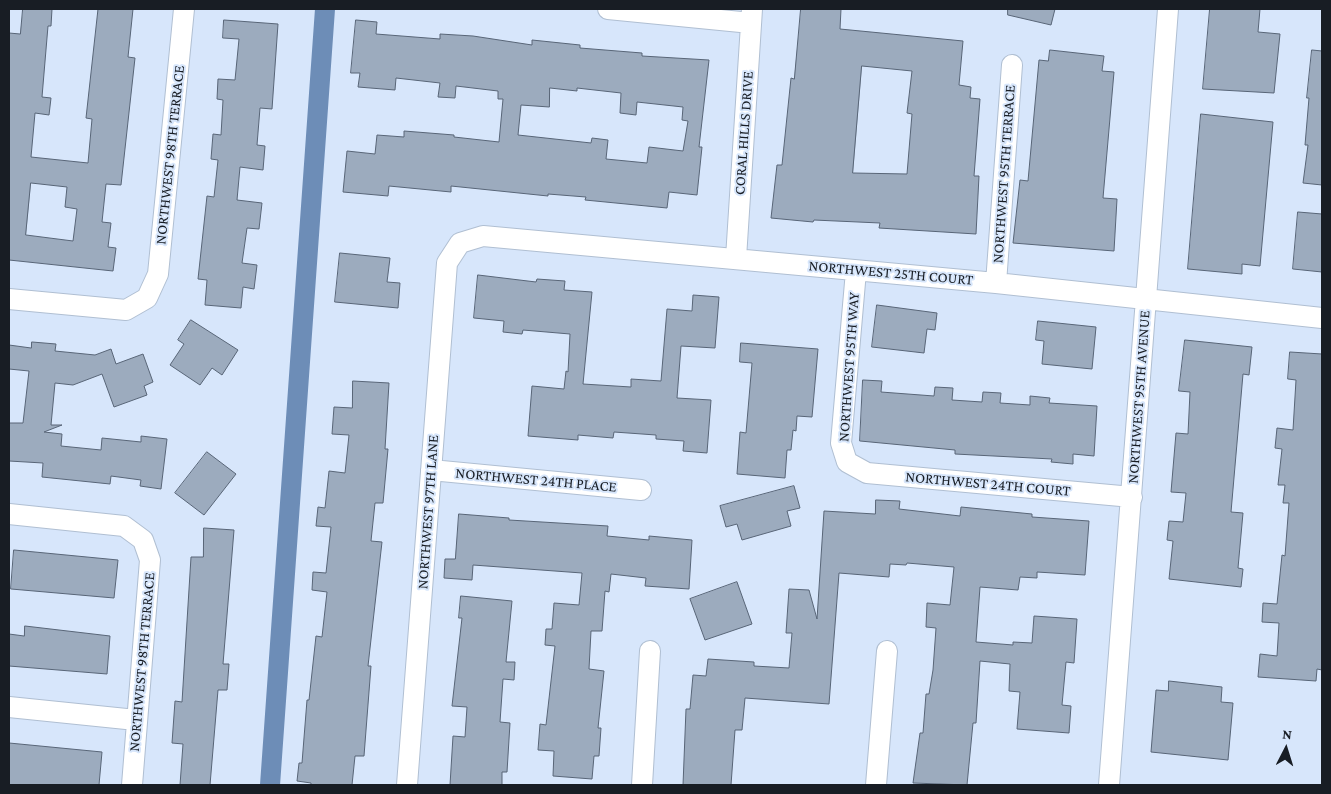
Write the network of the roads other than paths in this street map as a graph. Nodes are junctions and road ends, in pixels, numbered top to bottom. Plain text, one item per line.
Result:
1 (184, 9) edge
2 (608, 9) edge
3 (1168, 9) edge
4 (752, 16) edge
5 (1012, 64) dead end
6 (460, 243) joint
7 (736, 258) junction
8 (856, 271) junction
9 (996, 283) junction
10 (9, 299) edge
11 (1146, 301) junction
12 (1322, 318) edge
13 (847, 462) joint
14 (431, 470) junction
15 (641, 490) dead end
16 (1132, 497) junction
17 (9, 514) edge
18 (650, 651) dead end
19 (887, 651) dead end
20 (9, 707) edge
21 (136, 720) junction
22 (132, 785) edge
23 (407, 785) edge
24 (642, 785) edge
25 (876, 785) edge
26 (1109, 785) edge

1 - 10 street, NORTHWEST 98TH TERRACE
2 - 4 street
3 - 11 street, NORTHWEST 95TH AVENUE
4 - 7 street, CORAL HILLS DRIVE
5 - 9 street, NORTHWEST 95TH TERRACE
6 - 7 street, NORTHWEST 25TH COURT
6 - 14 street, NORTHWEST 97TH LANE
7 - 8 street, NORTHWEST 25TH COURT
8 - 9 street, NORTHWEST 25TH COURT
8 - 13 street, NORTHWEST 95TH WAY
9 - 11 street, NORTHWEST 25TH COURT
11 - 12 street, NORTHWEST 25TH COURT
11 - 16 street, NORTHWEST 95TH AVENUE
13 - 16 street, NORTHWEST 24TH COURT
14 - 15 street, NORTHWEST 24TH PLACE
14 - 23 street, NORTHWEST 97TH LANE
16 - 26 street, NORTHWEST 95TH AVENUE
17 - 21 street, NORTHWEST 98TH TERRACE
18 - 24 street
19 - 25 street
20 - 21 street
21 - 22 street, NORTHWEST 98TH TERRACE

